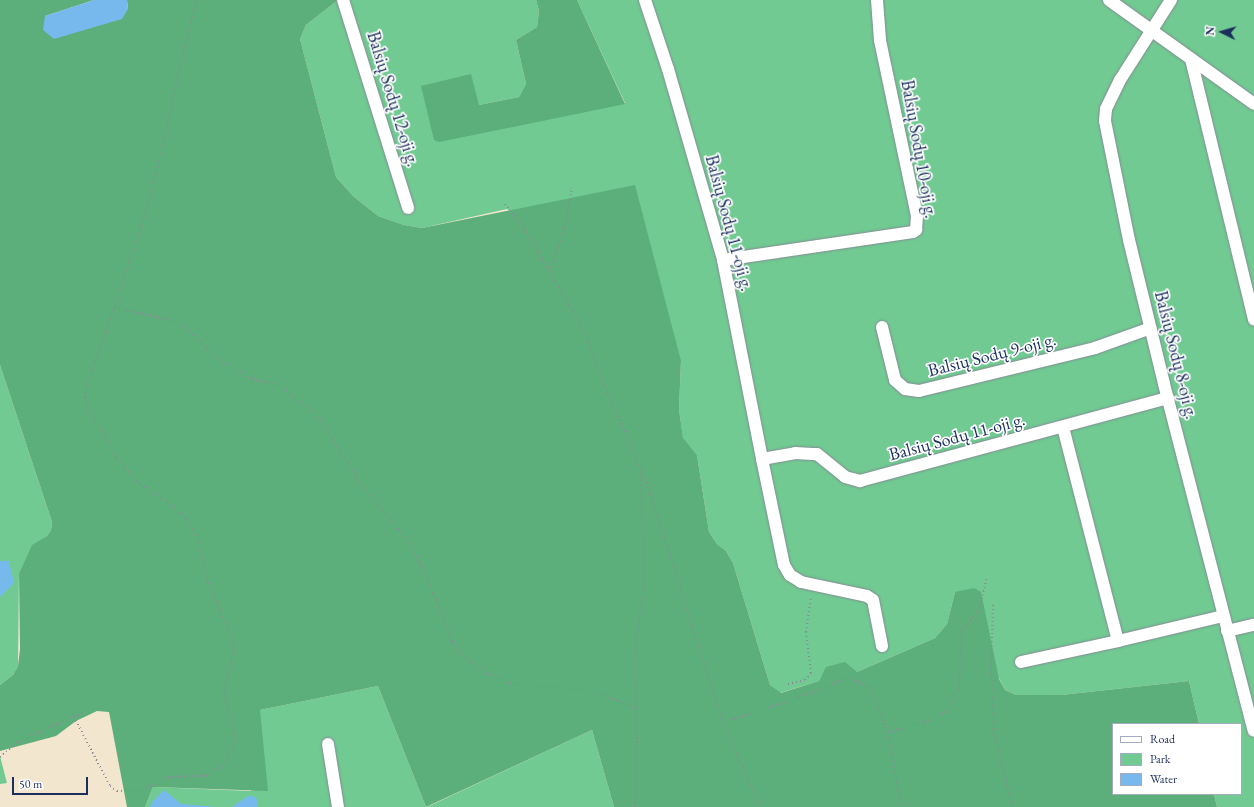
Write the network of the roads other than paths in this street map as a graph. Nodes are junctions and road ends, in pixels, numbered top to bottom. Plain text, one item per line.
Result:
1 (343, 0) edge
2 (645, 0) edge
3 (877, 0) edge
4 (1109, 0) edge
5 (1171, 0) edge
6 (1150, 29) junction
7 (1191, 59) junction
8 (1254, 104) edge
9 (408, 208) dead end
10 (723, 260) junction
11 (1254, 319) edge
12 (882, 327) dead end
13 (1150, 328) junction
14 (1168, 398) junction
15 (1063, 427) junction
16 (762, 459) junction
17 (1223, 616) junction
18 (1254, 625) edge
19 (1227, 631) junction
20 (1118, 641) junction
21 (882, 646) dead end
22 (1021, 662) dead end
23 (1254, 731) edge
24 (328, 744) dead end
25 (338, 807) edge

1 - 9 street, Balsių Sodų 12-oji g.
2 - 10 street, Balsių Sodų 11-oji g.
3 - 10 street, Balsių Sodų 10-oji g.
4 - 6 street
5 - 6 street, Balsių Sodų 8-oji g.
6 - 7 street
6 - 13 street, Balsių Sodų 8-oji g.
7 - 8 street
7 - 11 street
10 - 16 street, Balsių Sodų 11-oji g.
12 - 13 street, Balsių Sodų 9-oji g.
13 - 14 street, Balsių Sodų 8-oji g.
14 - 15 street, Balsių Sodų 11-oji g.
14 - 17 street, Balsių Sodų 8-oji g.
15 - 16 street, Balsių Sodų 11-oji g.
15 - 20 street
16 - 21 street, Balsių Sodų 11-oji g.
17 - 19 street, Balsių Sodų 8-oji g.
17 - 20 street
18 - 19 street
19 - 23 street, Balsių Sodų 8-oji g.
20 - 22 street
24 - 25 street

